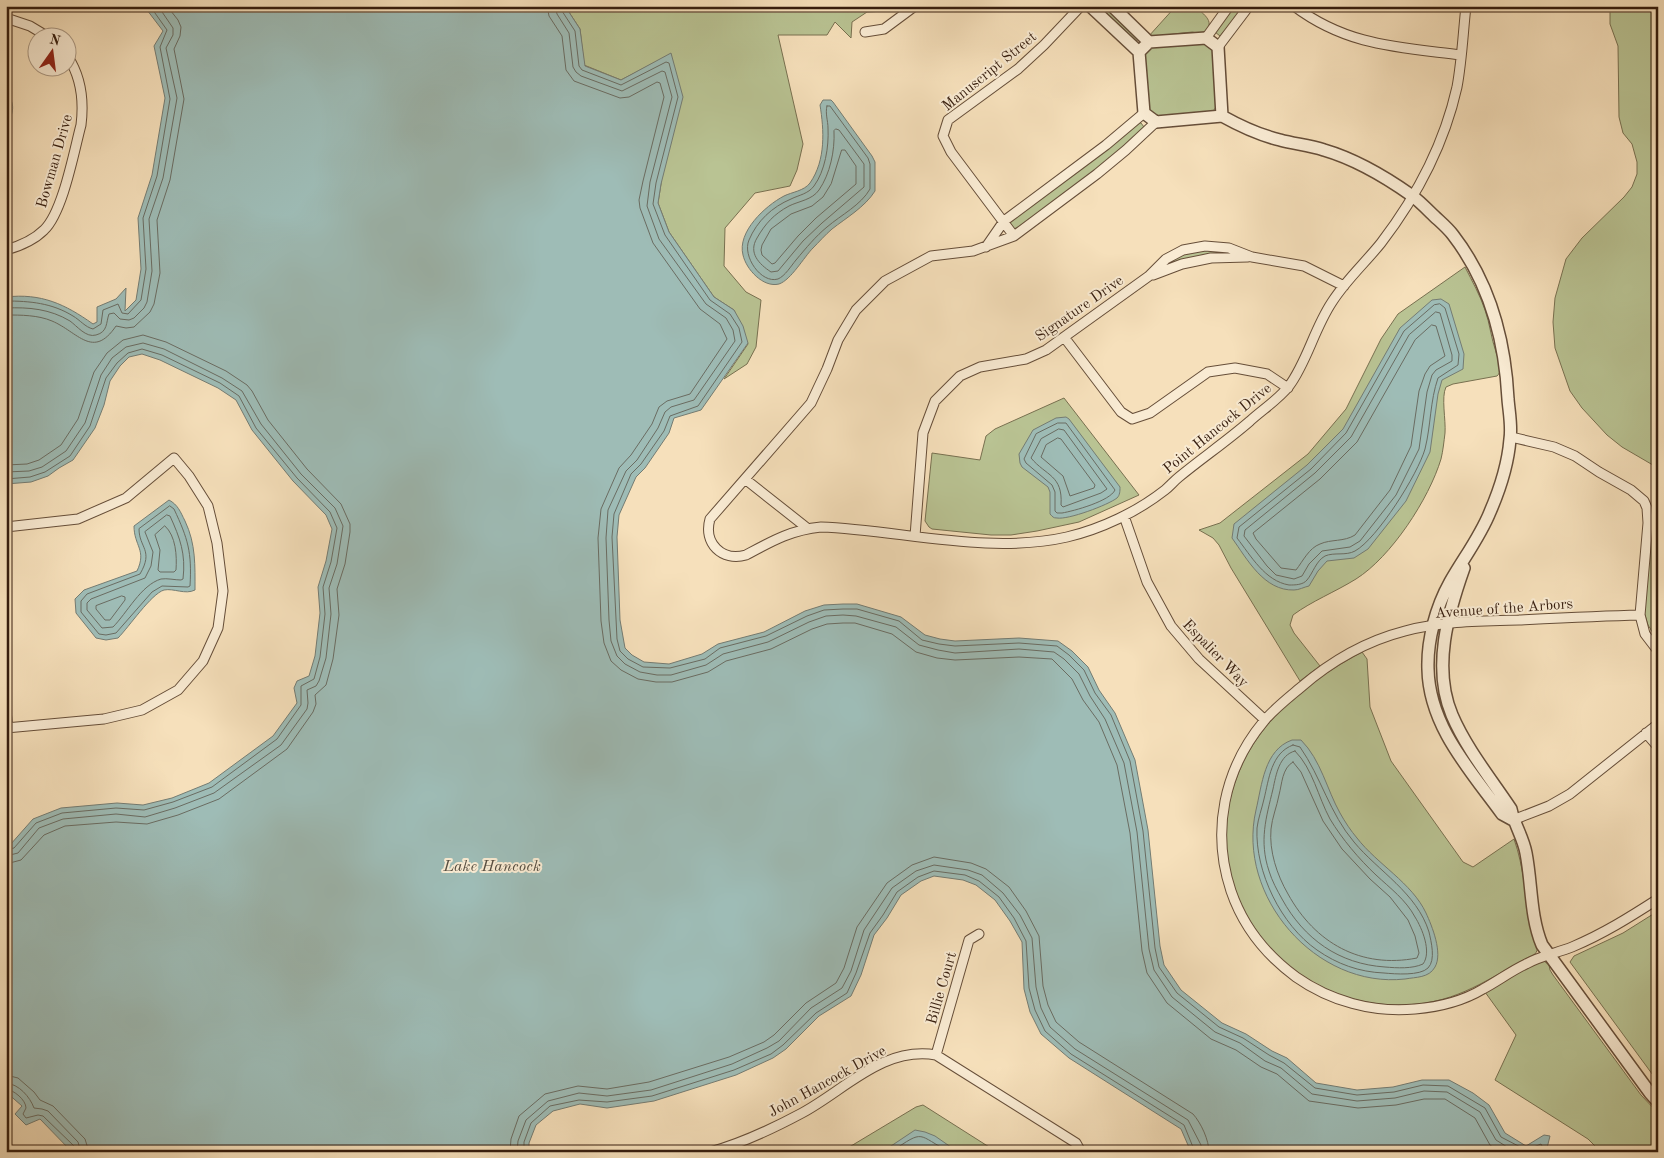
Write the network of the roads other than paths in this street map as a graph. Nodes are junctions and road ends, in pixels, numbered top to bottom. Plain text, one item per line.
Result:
1 (915, 6) edge
2 (1081, 6) edge
3 (1090, 6) edge
4 (1112, 6) edge
5 (1229, 6) edge
6 (1249, 6) edge
7 (1294, 6) edge
8 (1466, 6) edge
9 (6, 18) edge
10 (33, 28) edge
11 (865, 32) dead end
12 (1206, 38) junction
13 (1149, 42) junction
14 (1218, 47) junction
15 (1139, 52) junction
16 (1461, 55) junction
17 (77, 78) edge
18 (1144, 112) junction
19 (1222, 116) junction
20 (1156, 122) junction
21 (1413, 196) junction
22 (1004, 221) junction
23 (1014, 236) junction
24 (986, 248) junction
25 (6, 250) edge
26 (1252, 257) junction
27 (1148, 276) junction
28 (1344, 286) junction
29 (1064, 337) junction
30 (1288, 388) junction
31 (1511, 437) junction
32 (744, 479) junction
33 (1124, 516) junction
34 (6, 527) edge
35 (807, 528) junction
36 (915, 536) junction
37 (1472, 548) junction
38 (1640, 615) junction
39 (1448, 623) junction
40 (1434, 626) junction
41 (1658, 651) edge
42 (6, 711) edge
43 (1265, 720) junction
44 (1658, 724) edge
45 (7, 728) edge
46 (1646, 733) junction
47 (1658, 747) edge
48 (1513, 820) junction
49 (1658, 899) edge
50 (979, 934) dead end
51 (1548, 956) junction
52 (936, 1055) junction
53 (1658, 1102) edge
54 (710, 1152) edge
55 (1081, 1152) edge

1 - 11 street
2 - 22 street, Manuscript Street
3 - 15 street
4 - 13 street
5 - 12 street
6 - 14 street
7 - 16 street
8 - 16 street, Point Hancock Drive
9 - 10 street
12 - 13 street
12 - 14 street
13 - 15 street
14 - 19 street
15 - 18 street
16 - 21 street, Point Hancock Drive
17 - 25 street, Bowman Drive
18 - 20 street
18 - 22 street
19 - 20 street
19 - 21 street
20 - 23 street, Point Hancock Drive
21 - 28 street, Point Hancock Drive
21 - 31 street
22 - 23 street, Manuscript Street
22 - 24 street
23 - 24 street, Point Hancock Drive
24 - 32 street, Point Hancock Drive
26 - 27 street, Signature Drive
26 - 27 street, Signature Drive
26 - 28 street, Signature Drive
27 - 29 street, Signature Drive
28 - 30 street, Point Hancock Drive
29 - 30 street
29 - 36 street, Signature Drive
30 - 33 street, Point Hancock Drive
31 - 37 street
31 - 38 street
32 - 35 street
32 - 35 street, Point Hancock Drive
33 - 36 street, Point Hancock Drive
33 - 43 street, Espalier Way
34 - 45 street
35 - 36 street, Point Hancock Drive
37 - 39 street
37 - 40 street
38 - 39 street, Avenue of the Arbors
38 - 41 street
39 - 40 street, Avenue of the Arbors
39 - 48 street
40 - 43 street, Avenue of the Arbors
40 - 48 street
42 - 45 street
43 - 51 street, Avenue of the Arbors
44 - 46 street
46 - 47 street
46 - 48 street
48 - 51 street
49 - 51 street, Avenue of the Arbors
50 - 52 street, Billie Court
51 - 53 street
52 - 54 street, John Hancock Drive
52 - 55 street

